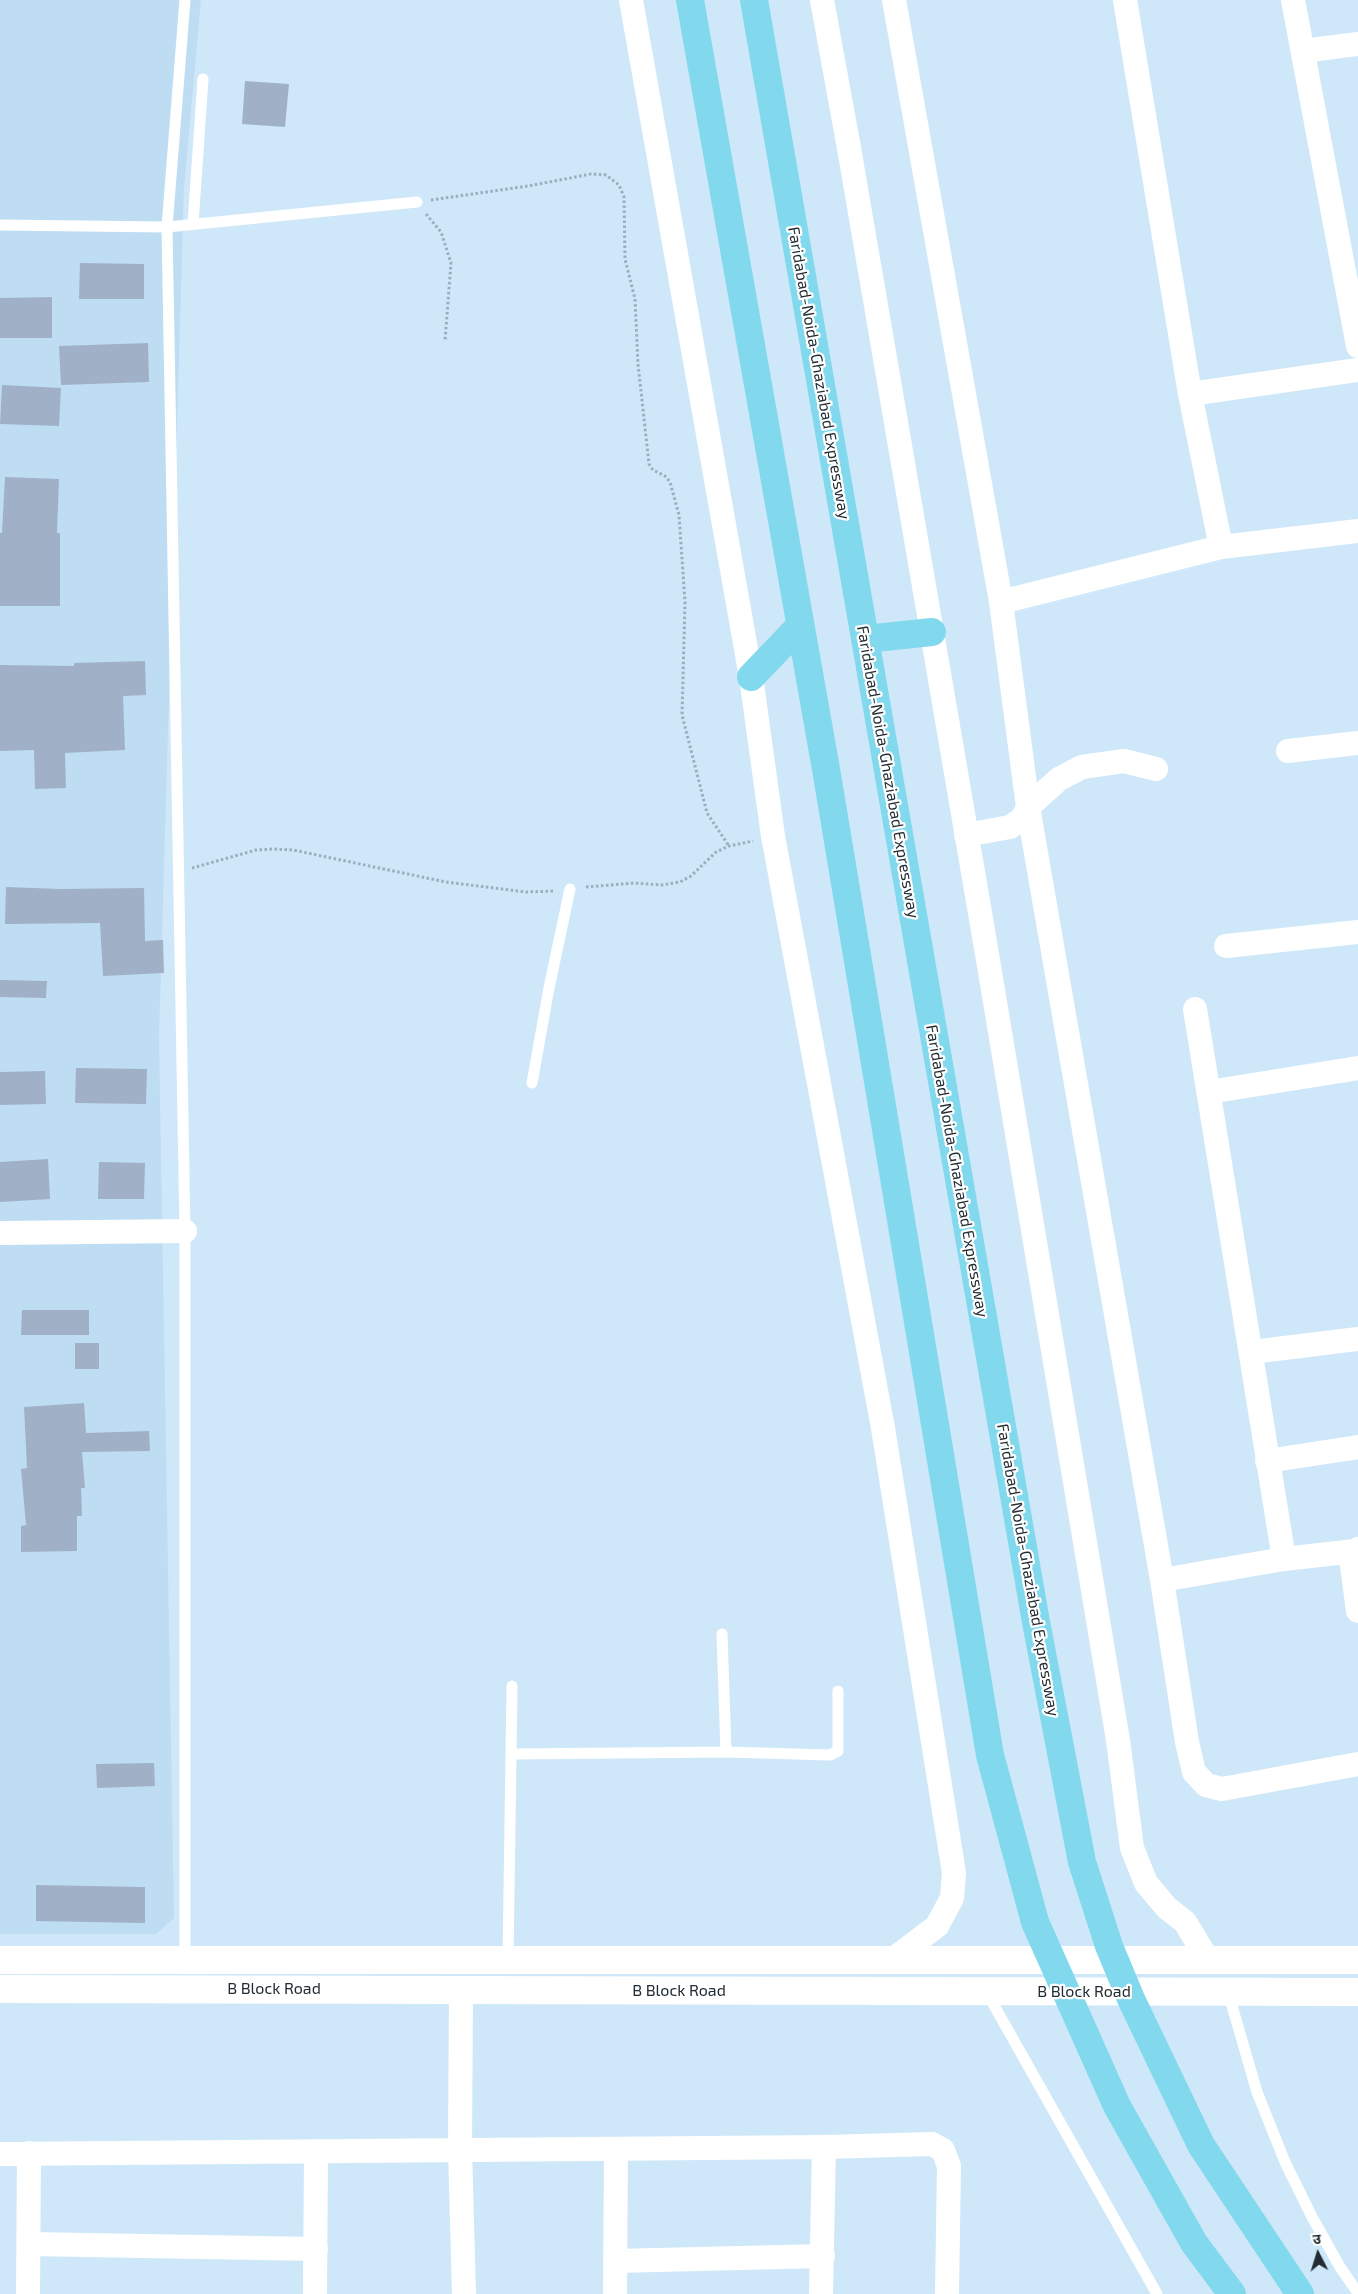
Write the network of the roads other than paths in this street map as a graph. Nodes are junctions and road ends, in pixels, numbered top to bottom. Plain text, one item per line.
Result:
1 (185, 0) edge
2 (631, 0) edge
3 (690, 0) edge
4 (754, 0) edge
5 (822, 0) edge
6 (894, 0) edge
7 (1125, 0) edge
8 (1294, 0) edge
9 (1358, 44) edge
10 (1303, 51) junction
11 (203, 79) dead end
12 (417, 202) road end
13 (193, 224) junction
14 (0, 225) edge
15 (167, 227) junction
16 (1358, 346) edge
17 (1358, 370) edge
18 (1190, 394) junction
19 (1358, 531) edge
20 (1221, 547) junction
21 (1001, 602) junction
22 (800, 626) junction
23 (932, 632) junction
24 (865, 639) junction
25 (751, 677) junction
26 (1358, 744) edge
27 (1288, 751) dead end
28 (1156, 769) dead end
29 (1028, 807) junction
30 (966, 835) junction
31 (570, 889) road end
32 (1358, 932) edge
33 (1226, 946) dead end
34 (1195, 1009) dead end
35 (1358, 1068) edge
36 (532, 1082) dead end
37 (1209, 1092) junction
38 (185, 1231) junction
39 (0, 1234) edge
40 (1358, 1340) edge
41 (1252, 1352) junction
42 (1358, 1447) edge
43 (1267, 1461) junction
44 (1357, 1550) edge
45 (1284, 1559) junction
46 (1162, 1580) junction
47 (1358, 1611) edge
48 (722, 1634) dead end
49 (512, 1686) dead end
50 (838, 1691) dead end
51 (726, 1752) junction
52 (511, 1754) junction
53 (1358, 1764) edge
54 (0, 1960) edge
55 (508, 1960) junction
56 (892, 1960) junction
57 (1208, 1960) junction
58 (1358, 1960) edge
59 (185, 1974) junction
60 (0, 1989) edge
61 (461, 1990) junction
62 (986, 1992) junction
63 (1228, 1992) junction
64 (1358, 1992) edge
65 (824, 2147) junction
66 (616, 2149) junction
67 (460, 2150) junction
68 (316, 2151) junction
69 (29, 2153) junction
70 (0, 2154) edge
71 (29, 2244) junction
72 (316, 2249) junction
73 (823, 2256) junction
74 (615, 2261) junction
75 (1358, 2293) edge
76 (28, 2294) edge
77 (315, 2294) edge
78 (464, 2294) edge
79 (615, 2294) edge
80 (821, 2294) edge
81 (947, 2294) edge
82 (1157, 2294) edge
83 (1232, 2294) edge
84 (1300, 2294) edge

1 - 15 lane
2 - 25 street
3 - 22 main road
4 - 24 main road, Faridabad-Noida-Ghaziabad Expressway
5 - 23 street
6 - 21 street
7 - 18 street
8 - 10 street
9 - 10 street
10 - 16 street
11 - 13 lane
12 - 13 lane
13 - 15 lane
14 - 15 lane
15 - 38 lane
17 - 18 street
18 - 20 street
19 - 20 street
20 - 21 street
21 - 29 street
22 - 25 main road
22 - 83 main road
23 - 24 main road
23 - 30 street
24 - 84 main road, Faridabad-Noida-Ghaziabad Expressway
25 - 56 street
26 - 27 street
28 - 29 street
29 - 30 street
29 - 46 street
30 - 57 street
31 - 36 lane
32 - 33 street
34 - 37 street
35 - 37 street
37 - 41 street
38 - 39 street
38 - 59 lane
40 - 41 street
41 - 43 street
42 - 43 street
43 - 45 street
44 - 45 street
44 - 47 street
45 - 46 street
46 - 53 street
48 - 51 lane
49 - 52 lane
50 - 51 lane
51 - 52 lane
52 - 55 lane
54 - 59 street, B Block Road
55 - 56 street, B Block Road
55 - 59 street, B Block Road
56 - 57 street, B Block Road
57 - 58 street, B Block Road
59 - 60 street, B Block Road
59 - 61 street, B Block Road
61 - 62 street, B Block Road
61 - 67 street
62 - 63 street, B Block Road
62 - 82 lane
63 - 64 street, B Block Road
63 - 75 lane
65 - 66 street
65 - 73 street
65 - 81 street
66 - 67 street
66 - 74 street
67 - 68 street
67 - 78 street
68 - 69 street
68 - 72 street
69 - 70 street
69 - 71 street
71 - 72 street
71 - 76 street
72 - 77 street
73 - 74 street
73 - 80 street
74 - 79 street

